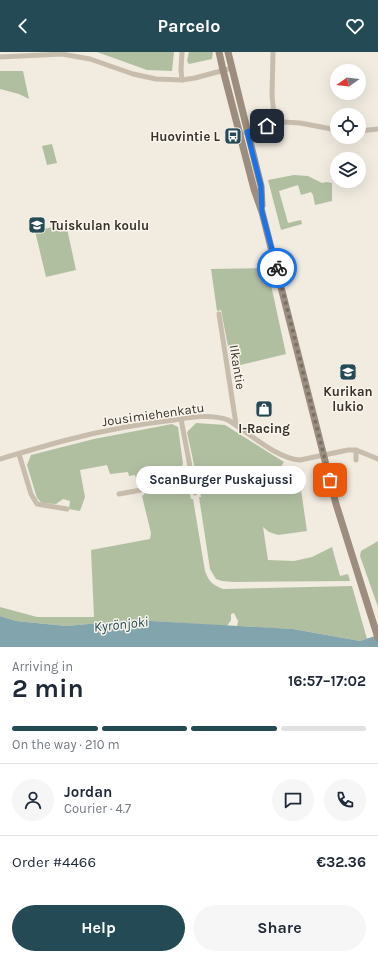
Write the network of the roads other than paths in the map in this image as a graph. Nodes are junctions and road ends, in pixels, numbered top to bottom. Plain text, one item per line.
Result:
1 (182, 52) edge
2 (220, 52) edge
3 (228, 52) edge
4 (273, 52) edge
5 (0, 57) edge
6 (232, 68) junction
7 (222, 70) junction
8 (182, 80) junction
9 (275, 124) junction
10 (378, 128) edge
11 (330, 129) edge
12 (366, 130) edge
13 (247, 132) junction
14 (239, 134) junction
15 (262, 212) junction
16 (219, 314) dead end
17 (181, 419) junction
18 (236, 424) junction
19 (356, 450) junction
20 (19, 454) junction
21 (323, 456) junction
22 (0, 459) edge
23 (378, 459) edge
24 (356, 460) dead end
25 (190, 469) junction
26 (195, 493) dead end
27 (119, 494) dead end
28 (67, 509) dead end
29 (378, 638) edge

1 - 8 street
2 - 7 main road
3 - 6 main road
4 - 9 street
5 - 8 street
6 - 7 street
6 - 13 main road
7 - 8 street
7 - 14 main road
9 - 11 street
9 - 13 street
10 - 12 street
13 - 14 street
13 - 15 main road
14 - 15 main road
15 - 21 main road
16 - 18 street, Ilkantie
17 - 18 street, Jousimiehenkatu
17 - 20 street, Jousimiehenkatu
17 - 25 street
18 - 21 street, Jousimiehenkatu
19 - 21 street, Jousimiehenkatu
19 - 23 street
19 - 24 street
20 - 22 street, Jousimiehenkatu
20 - 28 street
21 - 29 main road
25 - 26 street
25 - 27 street

